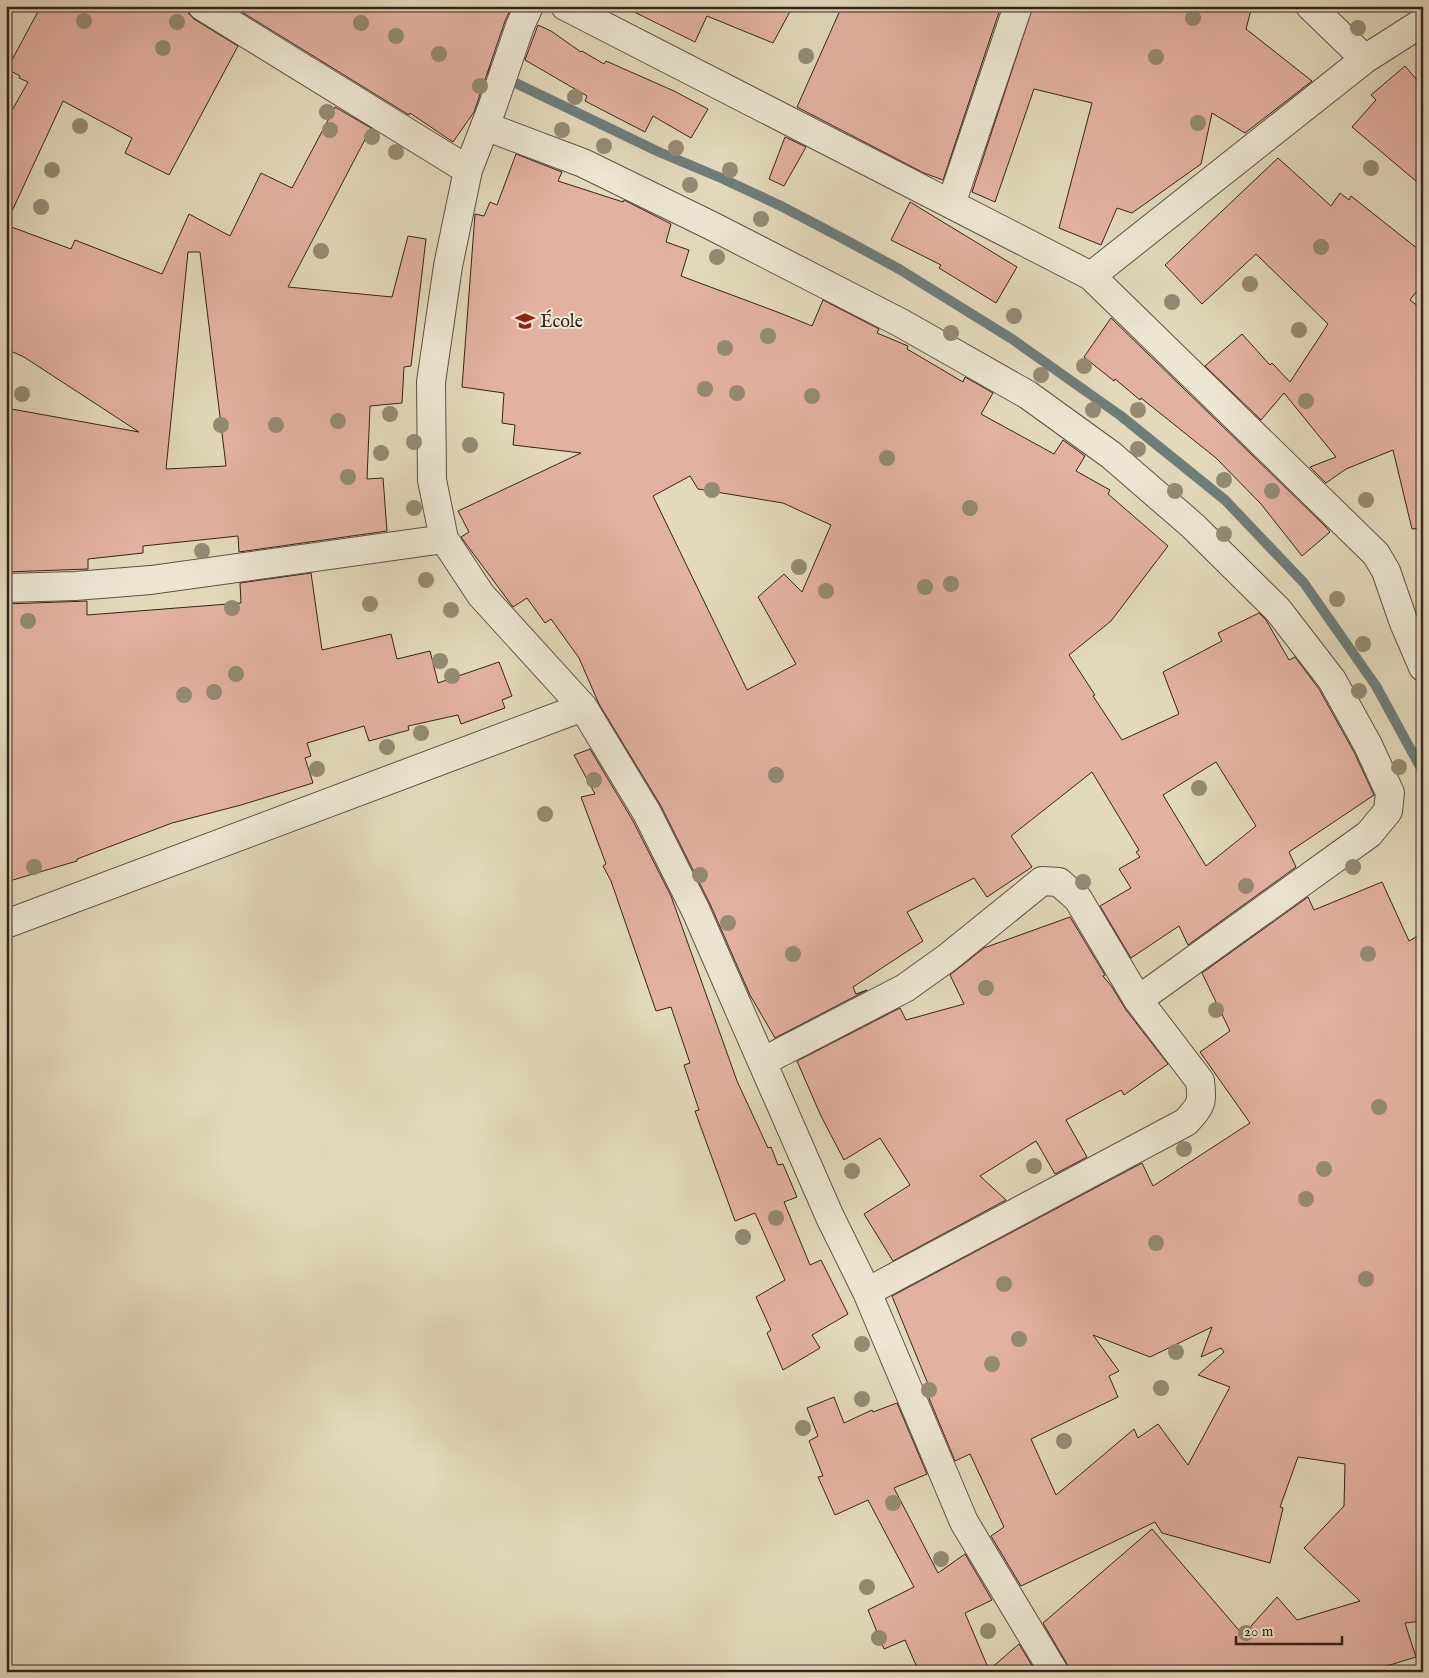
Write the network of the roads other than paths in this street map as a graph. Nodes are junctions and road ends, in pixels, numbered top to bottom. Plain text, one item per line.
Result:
1 (202, 6) edge
2 (565, 6) edge
3 (1018, 6) edge
4 (1310, 6) edge
5 (524, 16) edge
6 (1423, 22) edge
7 (1364, 59) junction
8 (488, 117) junction
9 (468, 170) junction
10 (951, 204) junction
11 (1091, 276) junction
12 (444, 539) junction
13 (6, 588) edge
14 (1423, 667) edge
15 (583, 708) junction
16 (6, 924) edge
17 (1138, 1000) junction
18 (762, 1062) junction
19 (867, 1292) junction
20 (1054, 1672) edge

1 - 9 street
2 - 10 street
3 - 10 street
4 - 7 street
5 - 8 street
6 - 7 street
7 - 11 street
8 - 9 street
8 - 17 street
9 - 12 street
10 - 11 street
11 - 14 street
12 - 13 street
12 - 15 street
15 - 16 street
15 - 18 street
17 - 18 street
17 - 19 street
18 - 19 street
19 - 20 street

